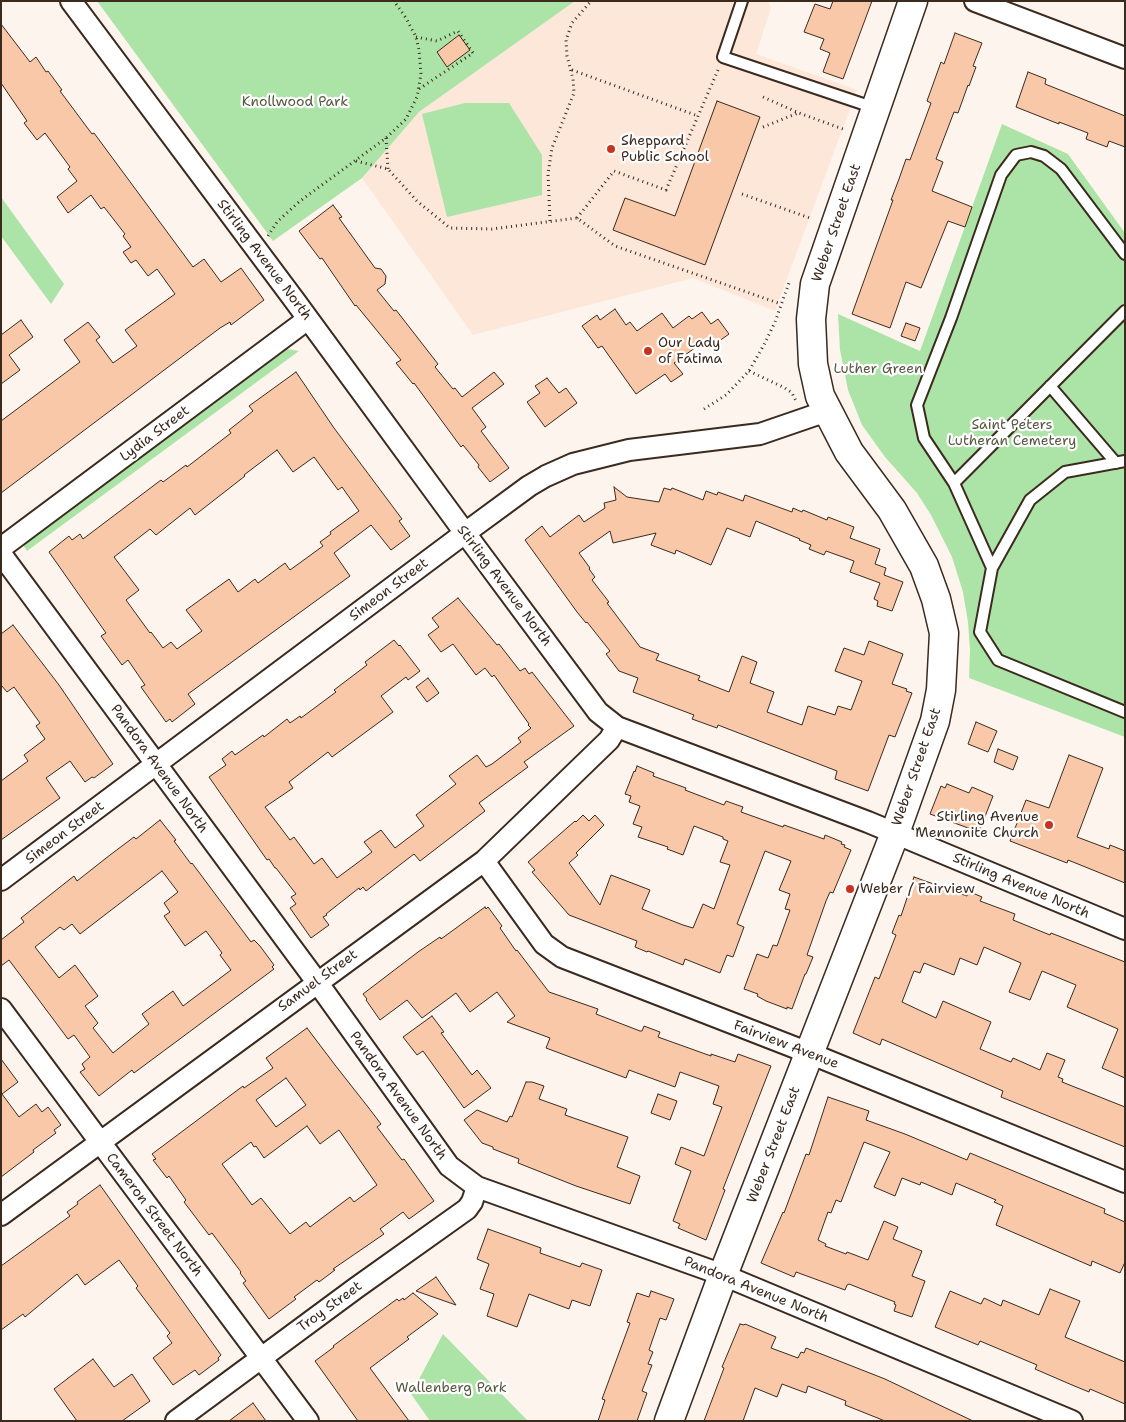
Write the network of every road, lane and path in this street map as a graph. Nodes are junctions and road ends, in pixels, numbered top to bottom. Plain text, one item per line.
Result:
1 (71, 1) edge
2 (394, 1) edge
3 (591, 1) edge
4 (742, 1) edge
5 (913, 1) edge
6 (976, 1) edge
7 (416, 37) junction
8 (723, 57) junction
9 (1125, 58) edge
10 (571, 69) junction
11 (418, 90) junction
12 (764, 97) dead end
13 (876, 109) junction
14 (799, 113) junction
15 (698, 116) junction
16 (763, 127) dead end
17 (844, 129) dead end
18 (386, 138) junction
19 (356, 161) junction
20 (388, 169) junction
21 (742, 194) dead end
22 (577, 218) junction
23 (810, 218) dead end
24 (550, 221) junction
25 (267, 236) dead end
26 (1125, 254) edge
27 (790, 280) dead end
28 (781, 304) junction
29 (1125, 311) edge
30 (308, 319) junction
31 (749, 371) junction
32 (1050, 386) junction
33 (796, 401) dead end
34 (704, 409) dead end
35 (827, 411) junction
36 (1120, 462) edge
37 (954, 483) junction
38 (465, 533) junction
39 (1, 548) edge
40 (1, 554) edge
41 (992, 568) junction
42 (1125, 712) edge
43 (617, 727) junction
44 (156, 765) junction
45 (895, 833) junction
46 (484, 861) junction
47 (1, 880) edge
48 (1125, 930) edge
49 (317, 982) junction
50 (1, 1009) edge
51 (809, 1054) junction
52 (100, 1142) junction
53 (1125, 1182) edge
54 (477, 1187) junction
55 (1, 1215) edge
56 (723, 1275) junction
57 (261, 1358) junction
58 (176, 1421) edge
59 (308, 1421) edge
60 (669, 1421) edge
61 (1072, 1421) edge

1 - 30 street, Stirling Avenue North
2 - 7 path
3 - 10 path
4 - 8 lane
5 - 13 main road, Weber Street East
6 - 9 street
7 - 11 path
7 - 11 path
8 - 13 lane
8 - 15 path
10 - 15 path
10 - 24 path
11 - 18 path
12 - 14 path
13 - 35 main road, Weber Street East
14 - 16 path
14 - 17 path
15 - 22 path
18 - 19 path
18 - 20 path
19 - 20 path
19 - 25 path
20 - 24 path
21 - 23 path
22 - 24 path
22 - 28 path
26 - 37 lane
27 - 28 path
28 - 31 path
29 - 32 lane
30 - 38 street, Stirling Avenue North
30 - 39 street, Lydia Street
31 - 33 path
31 - 34 path
32 - 36 lane
32 - 37 lane
35 - 38 street, Simeon Street
35 - 45 main road, Weber Street East
36 - 41 lane
37 - 41 lane
38 - 43 street, Stirling Avenue North
38 - 44 street, Simeon Street
40 - 44 street, Pandora Avenue North
41 - 42 lane
43 - 45 street, Stirling Avenue North
43 - 46 street, Samuel Street
44 - 47 street, Simeon Street
44 - 49 street, Pandora Avenue North
45 - 48 street, Stirling Avenue North
45 - 51 main road, Weber Street East
46 - 49 street, Samuel Street
46 - 51 street, Fairview Avenue
49 - 52 street, Samuel Street
49 - 54 street, Pandora Avenue North
50 - 52 street, Cameron Street North
51 - 53 street, Fairview Avenue
51 - 56 main road, Weber Street East
52 - 55 street, Samuel Street
52 - 57 street, Cameron Street North
54 - 56 street, Pandora Avenue North
54 - 57 street, Troy Street
56 - 60 main road, Weber Street East
56 - 61 street, Pandora Avenue North
57 - 58 street, Troy Street
57 - 59 street, Cameron Street North

